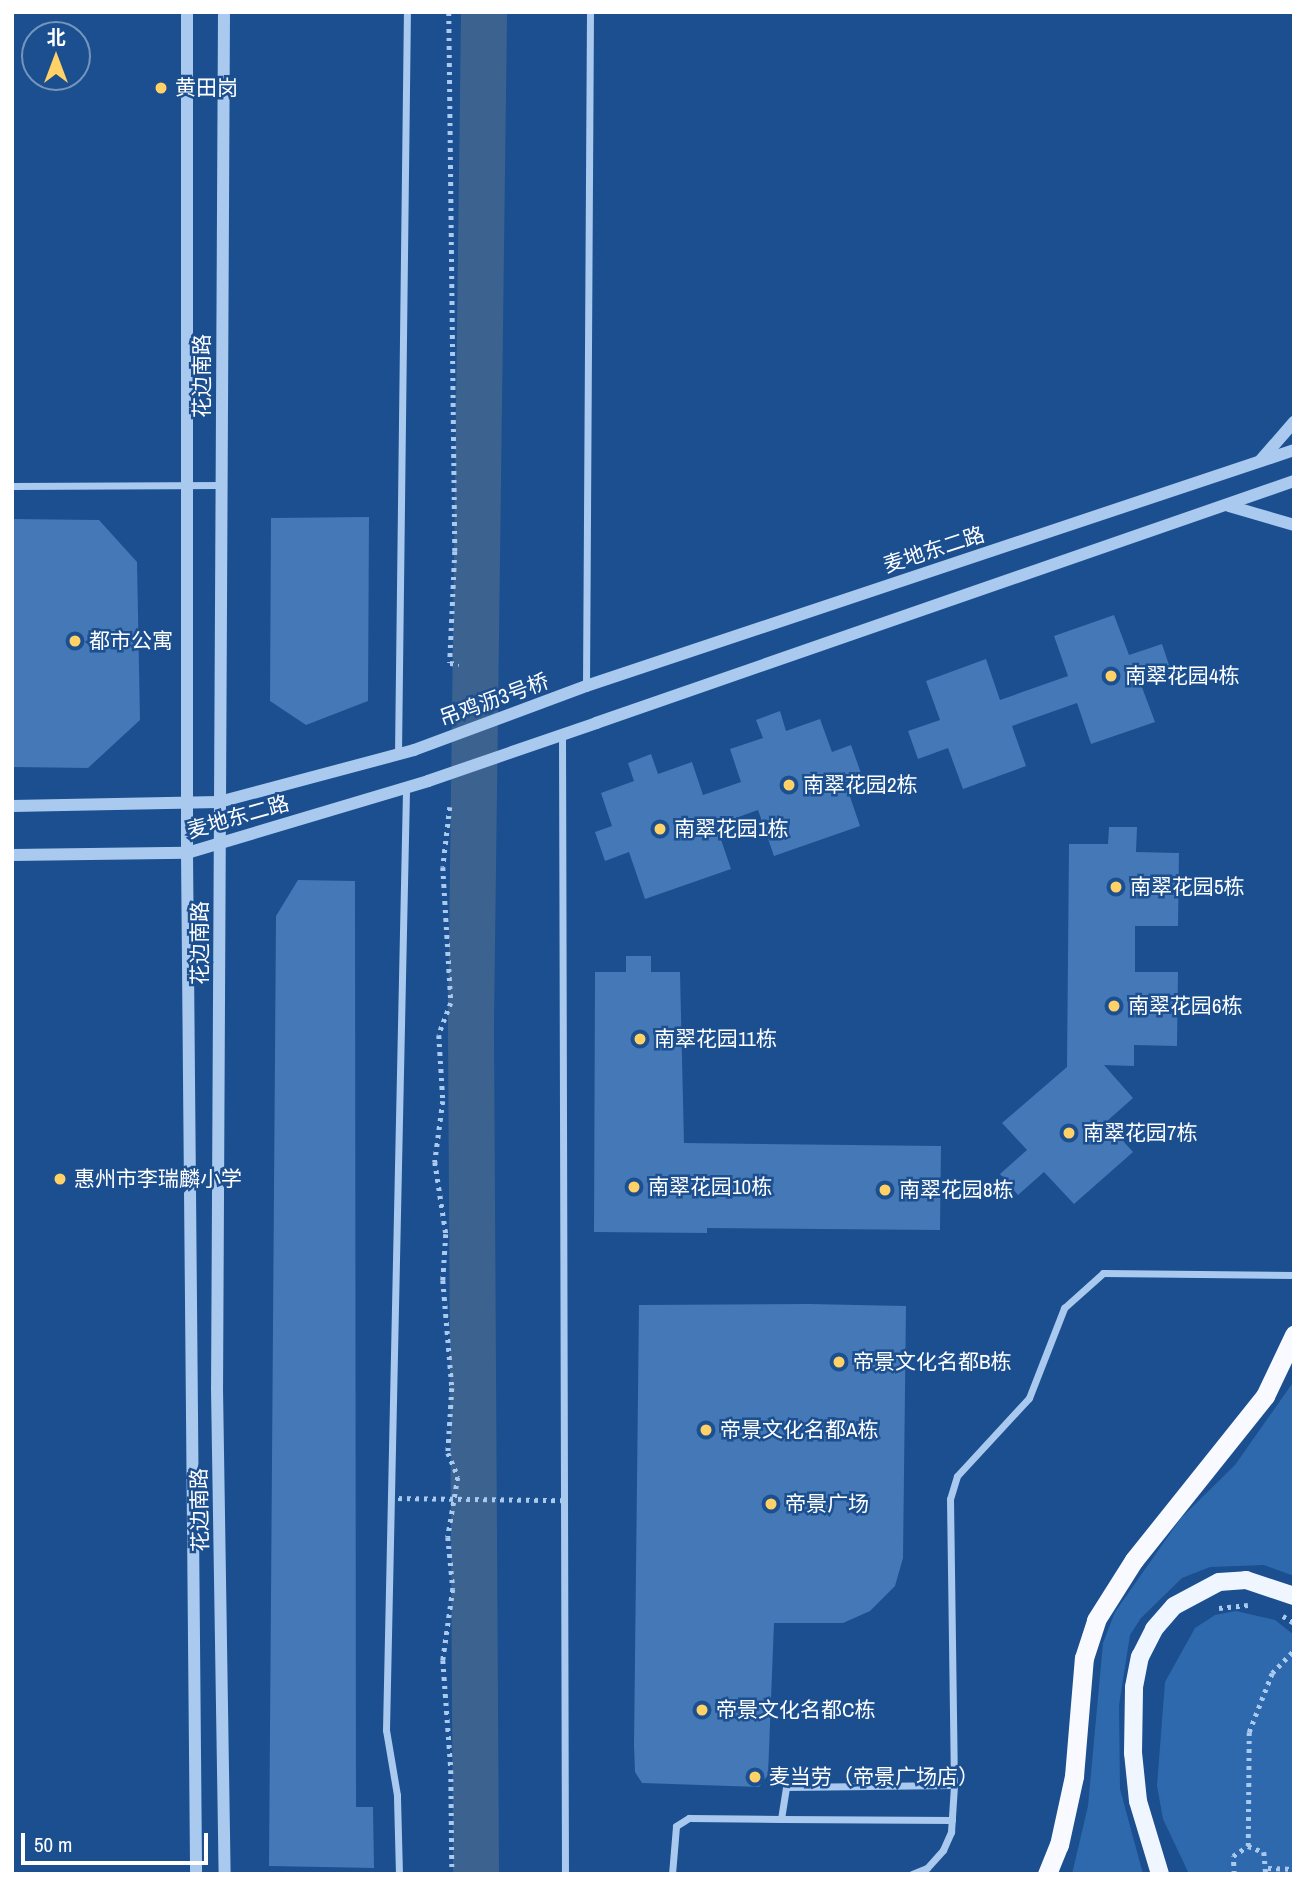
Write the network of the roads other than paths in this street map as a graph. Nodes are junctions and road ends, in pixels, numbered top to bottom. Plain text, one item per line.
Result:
1 (187, 12) edge
2 (224, 12) edge
3 (407, 12) edge
4 (590, 12) edge
5 (1294, 422) edge
6 (1294, 450) edge
7 (1259, 463) junction
8 (1294, 481) edge
9 (12, 485) edge
10 (221, 485) junction
11 (188, 486) junction
12 (1229, 506) junction
13 (1294, 525) edge
14 (586, 686) junction
15 (562, 734) junction
16 (414, 750) joint
17 (398, 754) junction
18 (406, 788) junction
19 (219, 802) junction
20 (188, 804) junction
21 (12, 806) edge
22 (219, 844) junction
23 (187, 853) junction
24 (12, 855) edge
25 (1294, 1275) edge
26 (1294, 1335) edge
27 (1294, 1596) edge
28 (954, 1785) junction
29 (781, 1819) junction
30 (953, 1820) junction
31 (196, 1874) edge
32 (225, 1874) edge
33 (399, 1874) edge
34 (565, 1874) edge
35 (672, 1874) edge
36 (912, 1874) edge
37 (1047, 1874) edge
38 (1160, 1874) edge

1 - 11 street, 花边南路
2 - 10 street, 花边南路
3 - 17 street
4 - 14 street
5 - 7 street
6 - 7 street, 麦地东二路
7 - 14 street, 麦地东二路
8 - 12 street
9 - 11 street
10 - 11 street
10 - 19 street, 花边南路
11 - 20 street, 花边南路
12 - 13 street
12 - 15 street, bridge
14 - 16 street, 吊鸡沥3号桥, bridge
15 - 18 street, 麦地东二路, bridge
15 - 34 street
16 - 17 street, 麦地东二路
17 - 19 street, 麦地东二路
18 - 22 street, 麦地东二路
18 - 33 street
19 - 20 street, 麦地东二路
19 - 22 street, 花边南路
20 - 21 street, 麦地东二路
20 - 23 street, 花边南路
22 - 23 street, 麦地东二路
22 - 32 street, 花边南路
23 - 24 street, 麦地东二路
23 - 31 street, 花边南路
25 - 28 street
26 - 37 highway
27 - 38 main road
28 - 29 street
28 - 30 street
29 - 30 street
29 - 35 street
30 - 36 street

